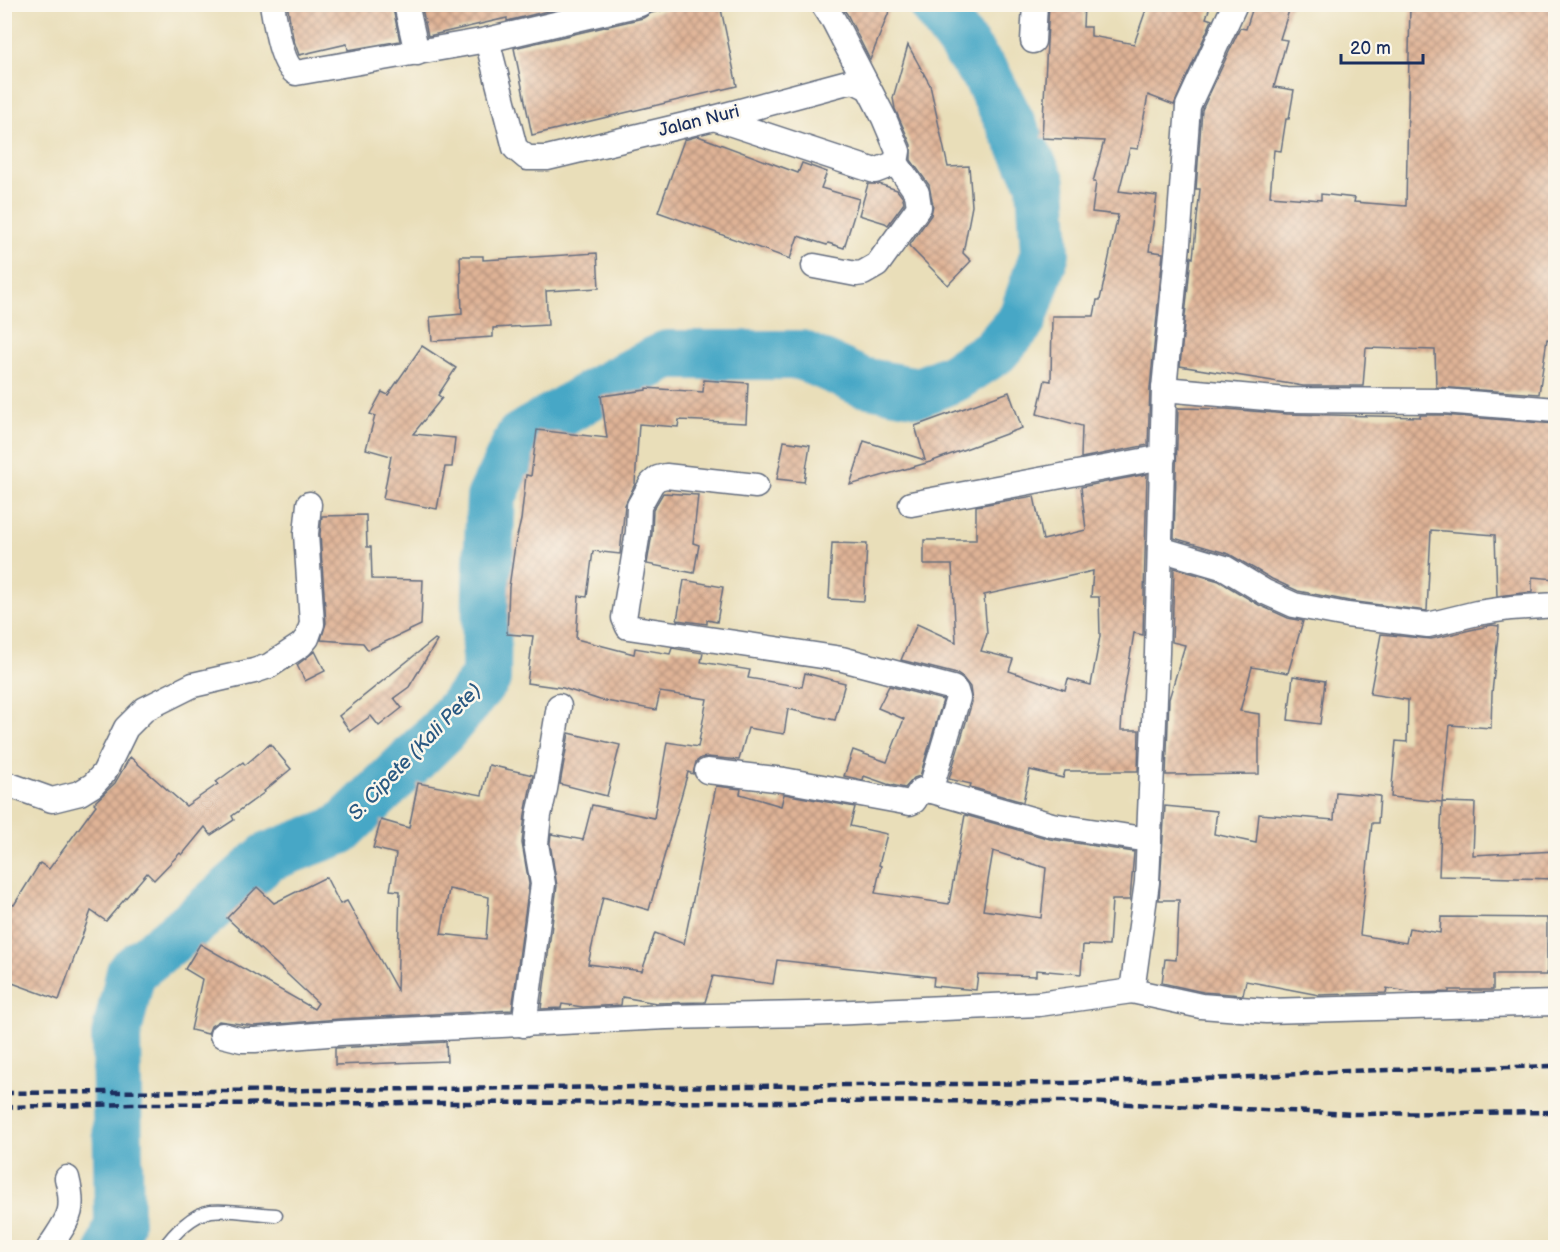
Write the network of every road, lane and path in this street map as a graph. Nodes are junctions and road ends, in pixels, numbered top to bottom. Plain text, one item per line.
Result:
1 (272, 4) edge
2 (406, 4) edge
3 (640, 4) edge
4 (823, 4) edge
5 (1035, 4) edge
6 (1235, 4) edge
7 (488, 40) junction
8 (1033, 41) dead end
9 (417, 53) junction
10 (868, 88) junction
11 (714, 118) junction
12 (896, 163) junction
13 (814, 266) dead end
14 (1164, 390) junction
15 (1556, 410) edge
16 (1163, 457) junction
17 (756, 486) dead end
18 (309, 504) dead end
19 (911, 504) dead end
20 (1160, 549) junction
21 (1556, 605) edge
22 (559, 706) dead end
23 (707, 771) dead end
24 (4, 783) edge
25 (930, 791) junction
26 (1149, 840) junction
27 (1132, 991) junction
28 (1556, 1004) edge
29 (524, 1025) junction
30 (222, 1035) dead end
31 (67, 1178) dead end
32 (276, 1215) dead end
33 (49, 1248) edge
34 (164, 1248) edge

1 - 9 street
2 - 9 street
3 - 7 street
4 - 10 street
5 - 8 street
6 - 14 street
7 - 9 street
7 - 11 street, Jalan Nuri
10 - 11 street, Jalan Nuri
10 - 12 street
11 - 12 street
12 - 13 street
14 - 15 street
14 - 16 street
16 - 19 street
16 - 20 street
17 - 25 street
18 - 24 street
20 - 21 street
20 - 26 street
22 - 29 street
23 - 25 street
25 - 26 street
26 - 27 street
27 - 28 street
27 - 29 street
29 - 30 street
31 - 33 street
32 - 34 lane

